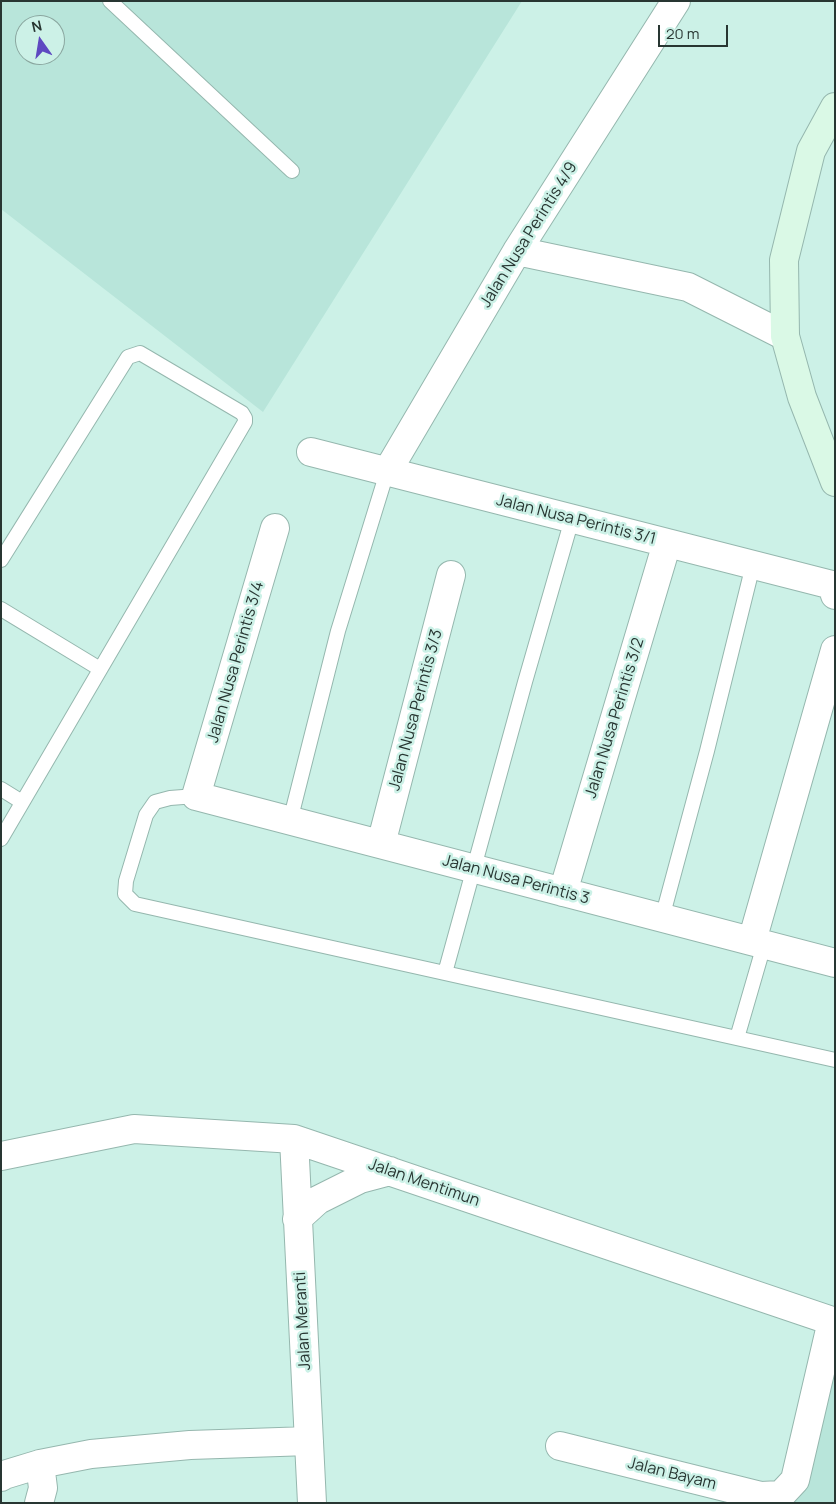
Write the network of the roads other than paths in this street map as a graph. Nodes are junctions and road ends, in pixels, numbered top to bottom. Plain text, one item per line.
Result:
1 (110, 1) edge
2 (676, 1) edge
3 (835, 107) edge
4 (292, 171) dead end
5 (517, 251) junction
6 (785, 336) junction
7 (311, 452) dead end
8 (387, 472) junction
9 (835, 482) edge
10 (572, 519) junction
11 (275, 528) dead end
12 (667, 543) junction
13 (1, 560) edge
14 (753, 565) junction
15 (451, 575) dead end
16 (835, 595) edge
17 (1, 609) edge
18 (834, 659) edge
19 (100, 669) junction
20 (1, 790) edge
21 (196, 796) junction
22 (22, 802) junction
23 (290, 821) junction
24 (1, 840) edge
25 (381, 844) junction
26 (475, 869) junction
27 (563, 892) junction
28 (662, 918) junction
29 (758, 943) junction
30 (835, 963) edge
31 (445, 974) junction
32 (736, 1038) junction
33 (835, 1060) edge
34 (294, 1139) junction
35 (1, 1156) edge
36 (390, 1171) junction
37 (297, 1219) junction
38 (833, 1322) edge
39 (308, 1440) junction
40 (560, 1446) dead end
41 (40, 1464) junction
42 (1, 1477) edge
43 (40, 1503) edge
44 (312, 1503) edge

1 - 4 lane
2 - 5 street, Jalan Nusa Perintis 4/9
3 - 6 street
5 - 6 street
5 - 8 street, Jalan Nusa Perintis 4/9
6 - 9 street
7 - 8 street, Jalan Nusa Perintis 3/1
8 - 10 street, Jalan Nusa Perintis 3/1
8 - 23 lane
10 - 12 street, Jalan Nusa Perintis 3/1
10 - 26 lane
11 - 21 street, Jalan Nusa Perintis 3/4
12 - 14 street, Jalan Nusa Perintis 3/1
12 - 27 street, Jalan Nusa Perintis 3/2
13 - 19 lane
14 - 16 street, Jalan Nusa Perintis 3/1
14 - 28 lane
15 - 25 street, Jalan Nusa Perintis 3/3
17 - 19 lane
18 - 29 street
19 - 22 lane
20 - 22 lane
21 - 23 street, Jalan Nusa Perintis 3
21 - 31 lane
22 - 24 lane
23 - 25 street, Jalan Nusa Perintis 3
25 - 26 street, Jalan Nusa Perintis 3
26 - 27 street, Jalan Nusa Perintis 3
26 - 31 lane
27 - 28 street, Jalan Nusa Perintis 3
28 - 29 street, Jalan Nusa Perintis 3
29 - 30 street, Jalan Nusa Perintis 3
29 - 32 lane
31 - 32 lane
32 - 33 lane
34 - 35 street, Jalan Mentimun
34 - 36 street, Jalan Mentimun
34 - 37 street, Jalan Meranti
36 - 37 street
36 - 38 street, Jalan Mentimun
37 - 39 street, Jalan Meranti
38 - 40 street, Jalan Bayam
39 - 41 street
39 - 44 street, Jalan Meranti
41 - 42 street
41 - 43 street

